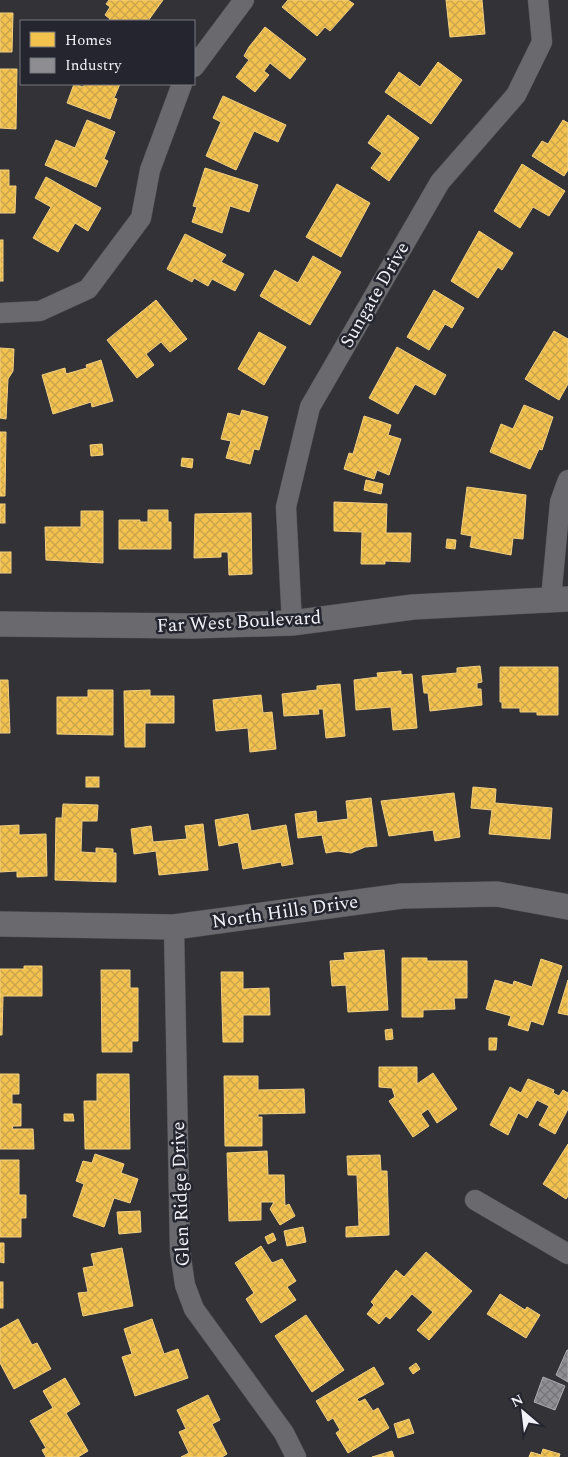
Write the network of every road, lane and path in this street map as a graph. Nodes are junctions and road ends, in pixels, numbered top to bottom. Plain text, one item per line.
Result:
1 (244, 0) edge
2 (538, 0) edge
3 (195, 66) edge
4 (182, 85) edge
5 (0, 313) edge
6 (568, 480) edge
7 (560, 599) edge
8 (292, 623) junction
9 (0, 624) edge
10 (568, 907) edge
11 (0, 924) edge
12 (174, 927) junction
13 (475, 1200) dead end
14 (568, 1254) edge
15 (296, 1457) edge

1 - 3 street
2 - 8 street, Sungate Drive
4 - 5 street
6 - 7 street
7 - 8 street, Far West Boulevard
8 - 9 street, Far West Boulevard
10 - 12 street, North Hills Drive
11 - 12 street, North Hills Drive
12 - 15 street, Glen Ridge Drive
13 - 14 street

